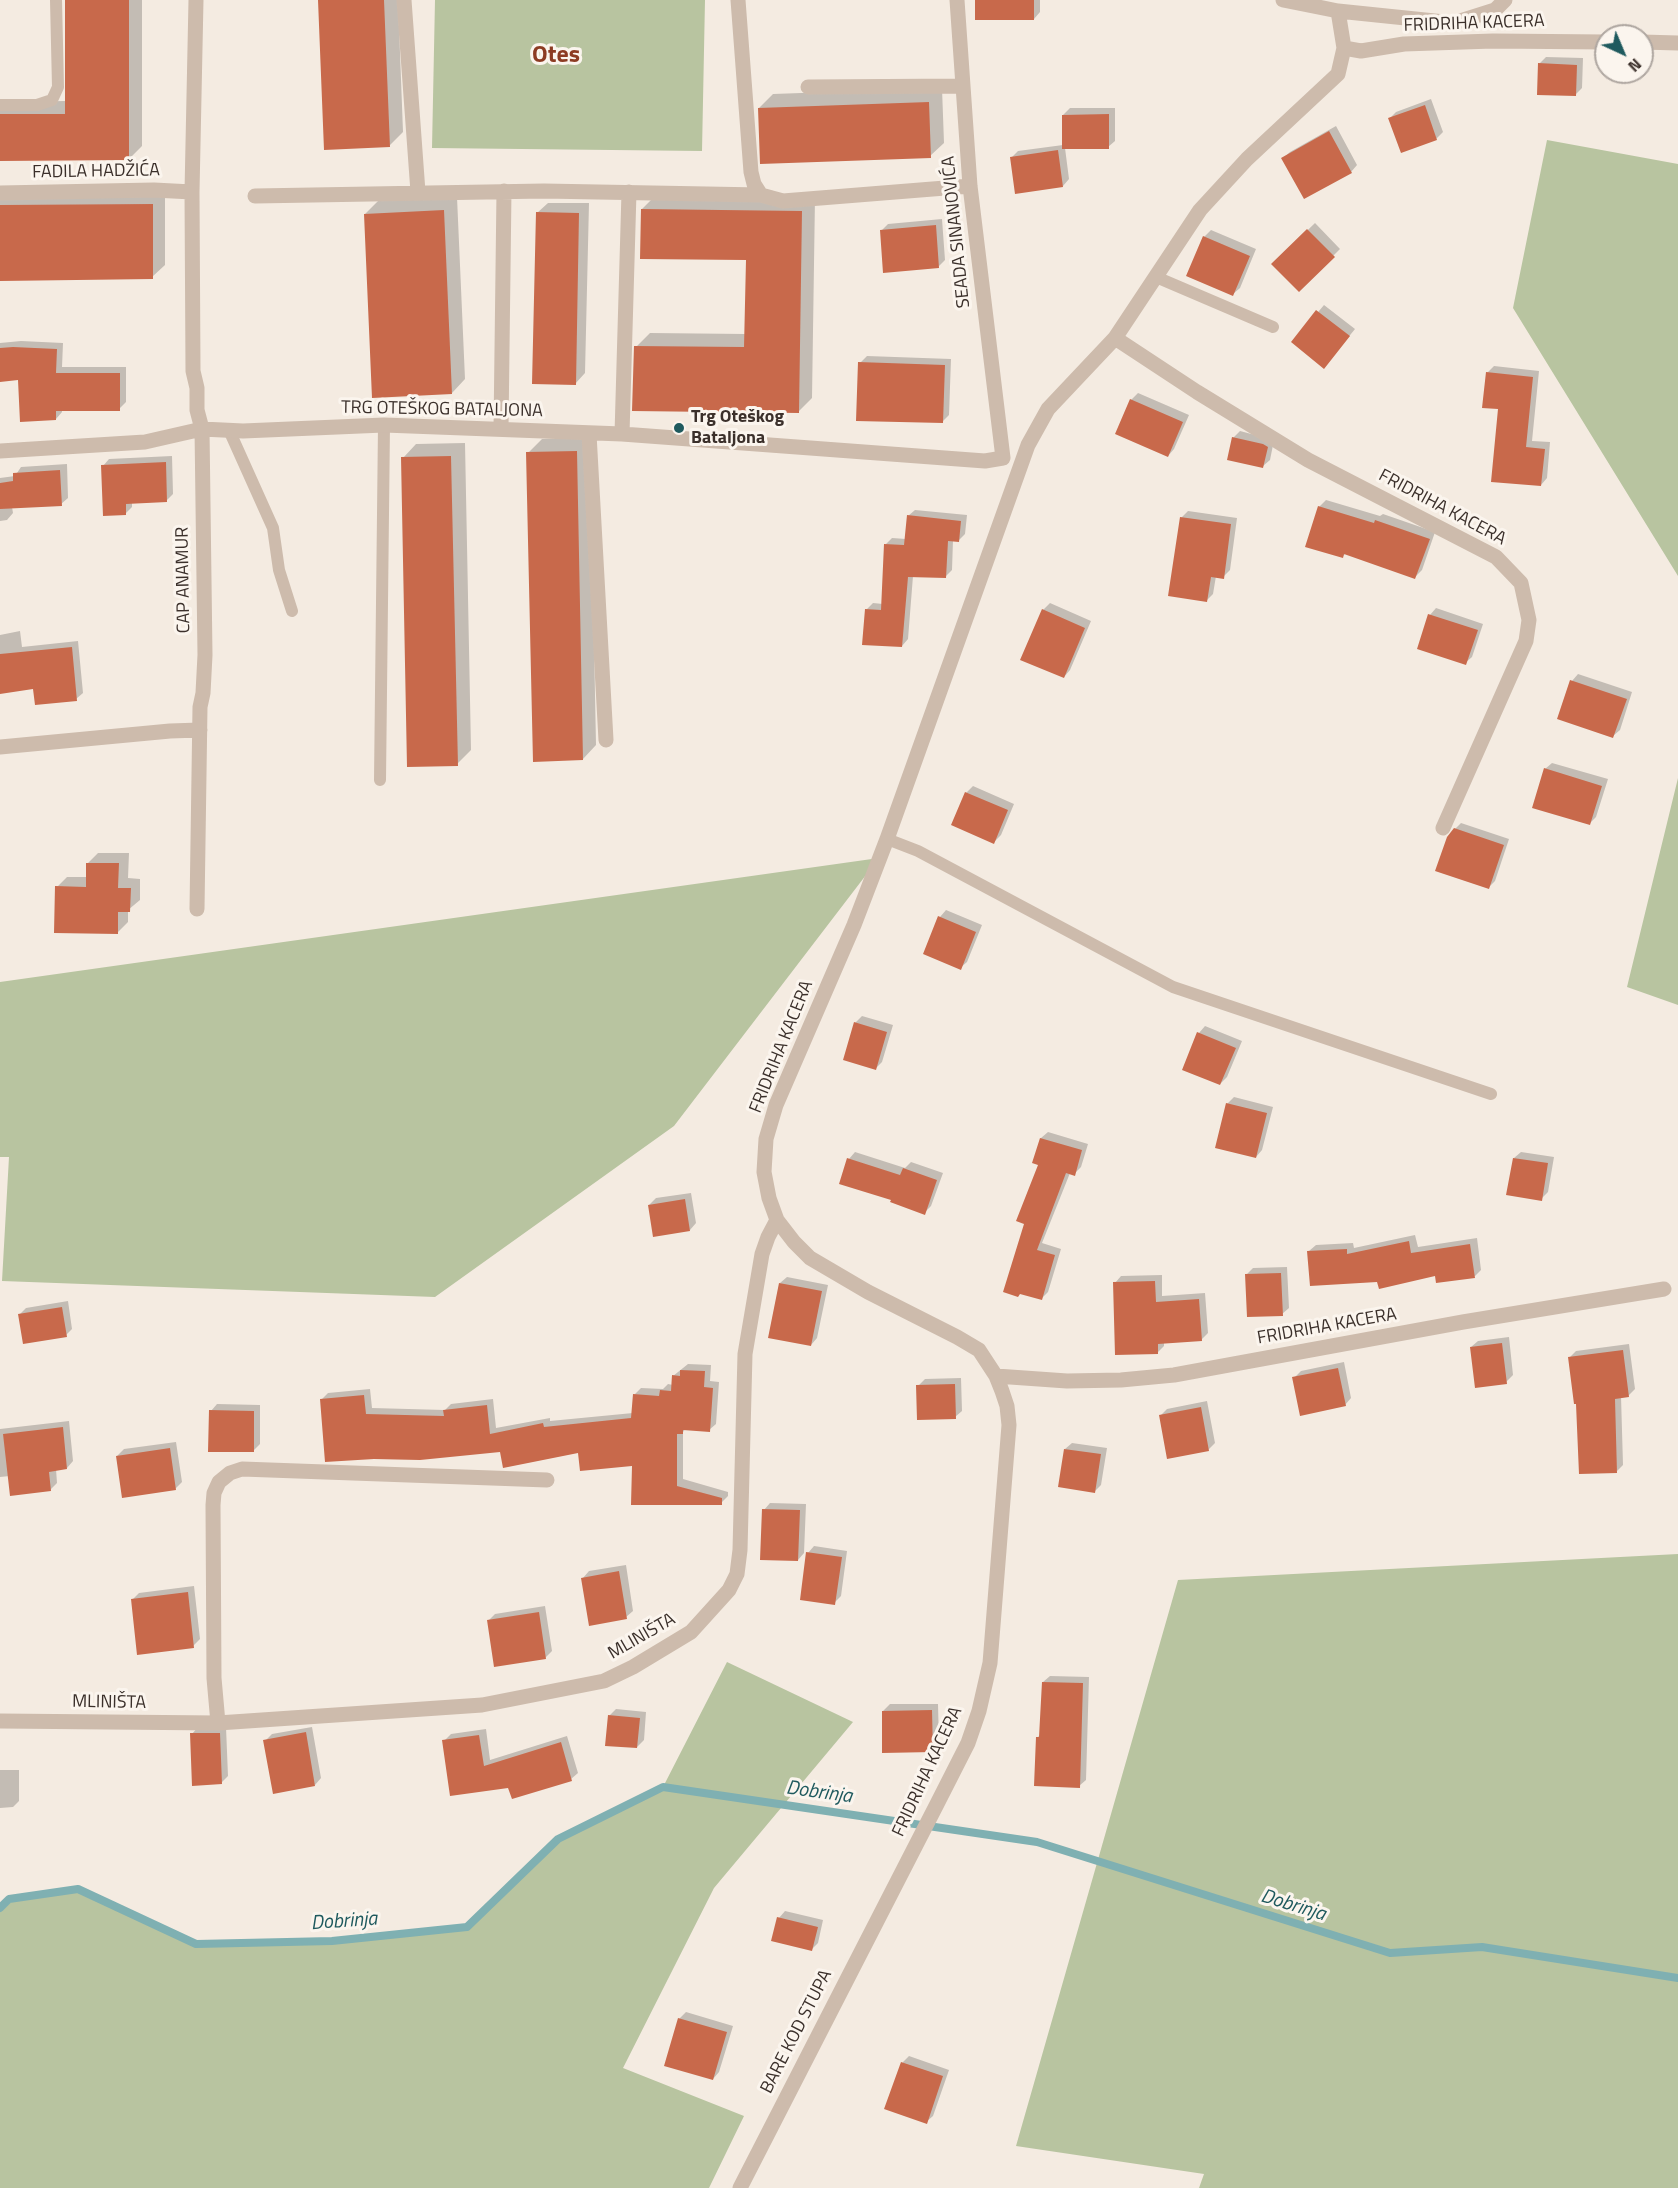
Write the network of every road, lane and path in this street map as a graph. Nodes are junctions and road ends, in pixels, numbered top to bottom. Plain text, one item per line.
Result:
1 (56, 0) edge
2 (196, 0) edge
3 (404, 0) edge
4 (738, 0) edge
5 (957, 0) edge
6 (1283, 0) edge
7 (1505, 0) edge
8 (1338, 10) junction
9 (1594, 42) edge
10 (1654, 42) edge
11 (1678, 43) edge
12 (1344, 48) junction
13 (963, 86) junction
14 (808, 87) dead end
15 (0, 105) edge
16 (970, 186) junction
17 (504, 191) junction
18 (192, 192) junction
19 (418, 192) junction
20 (629, 192) junction
21 (0, 193) edge
22 (761, 195) junction
23 (255, 196) dead end
24 (1156, 277) junction
25 (1273, 327) dead end
26 (1115, 338) junction
27 (384, 425) junction
28 (202, 429) junction
29 (501, 429) junction
30 (229, 430) junction
31 (590, 434) junction
32 (622, 434) junction
33 (0, 451) edge
34 (1003, 458) junction
35 (1017, 471) junction
36 (292, 611) dead end
37 (200, 730) junction
38 (606, 740) dead end
39 (0, 747) edge
40 (380, 780) dead end
41 (1443, 828) dead end
42 (886, 839) junction
43 (197, 909) dead end
44 (1491, 1094) dead end
45 (777, 1220) junction
46 (1664, 1289) dead end
47 (996, 1376) junction
48 (547, 1480) dead end
49 (0, 1721) edge
50 (218, 1723) junction
51 (890, 1895) joint
52 (740, 2188) edge

1 - 15 lane
2 - 18 street
3 - 19 street
4 - 22 street
5 - 13 street, SEADA SINANOVIĆA
6 - 8 street
7 - 8 street
8 - 12 street, FRIDRIHA KACERA
9 - 12 street, FRIDRIHA KACERA
10 - 11 street
12 - 24 street, FRIDRIHA KACERA
13 - 14 street
13 - 16 street, SEADA SINANOVIĆA
16 - 22 street
16 - 34 street, SEADA SINANOVIĆA
17 - 19 street
17 - 20 street
17 - 29 street
18 - 21 street, FADILA HADŽIĆA
18 - 28 street
19 - 23 street
20 - 22 street
20 - 32 street
24 - 25 lane
24 - 26 street, FRIDRIHA KACERA
26 - 35 street, FRIDRIHA KACERA
26 - 41 street, FRIDRIHA KACERA
27 - 29 street, TRG OTEŠKOG BATALJONA
27 - 30 street, TRG OTEŠKOG BATALJONA
27 - 40 lane
28 - 30 street, TRG OTEŠKOG BATALJONA
28 - 33 street, TRG OTEŠKOG BATALJONA
28 - 37 street, CAP ANAMUR
29 - 31 street, TRG OTEŠKOG BATALJONA
30 - 36 lane
31 - 32 street, TRG OTEŠKOG BATALJONA
31 - 38 street
32 - 34 street, TRG OTEŠKOG BATALJONA
34 - 35 street
35 - 42 street, FRIDRIHA KACERA
37 - 39 street
37 - 43 street, CAP ANAMUR
42 - 44 lane
42 - 45 street, FRIDRIHA KACERA
45 - 47 street, FRIDRIHA KACERA
45 - 50 street, MLINIŠTA
46 - 47 street, FRIDRIHA KACERA
47 - 51 street, FRIDRIHA KACERA
48 - 50 street
49 - 50 street, MLINIŠTA
51 - 52 street, BARE KOD STUPA

